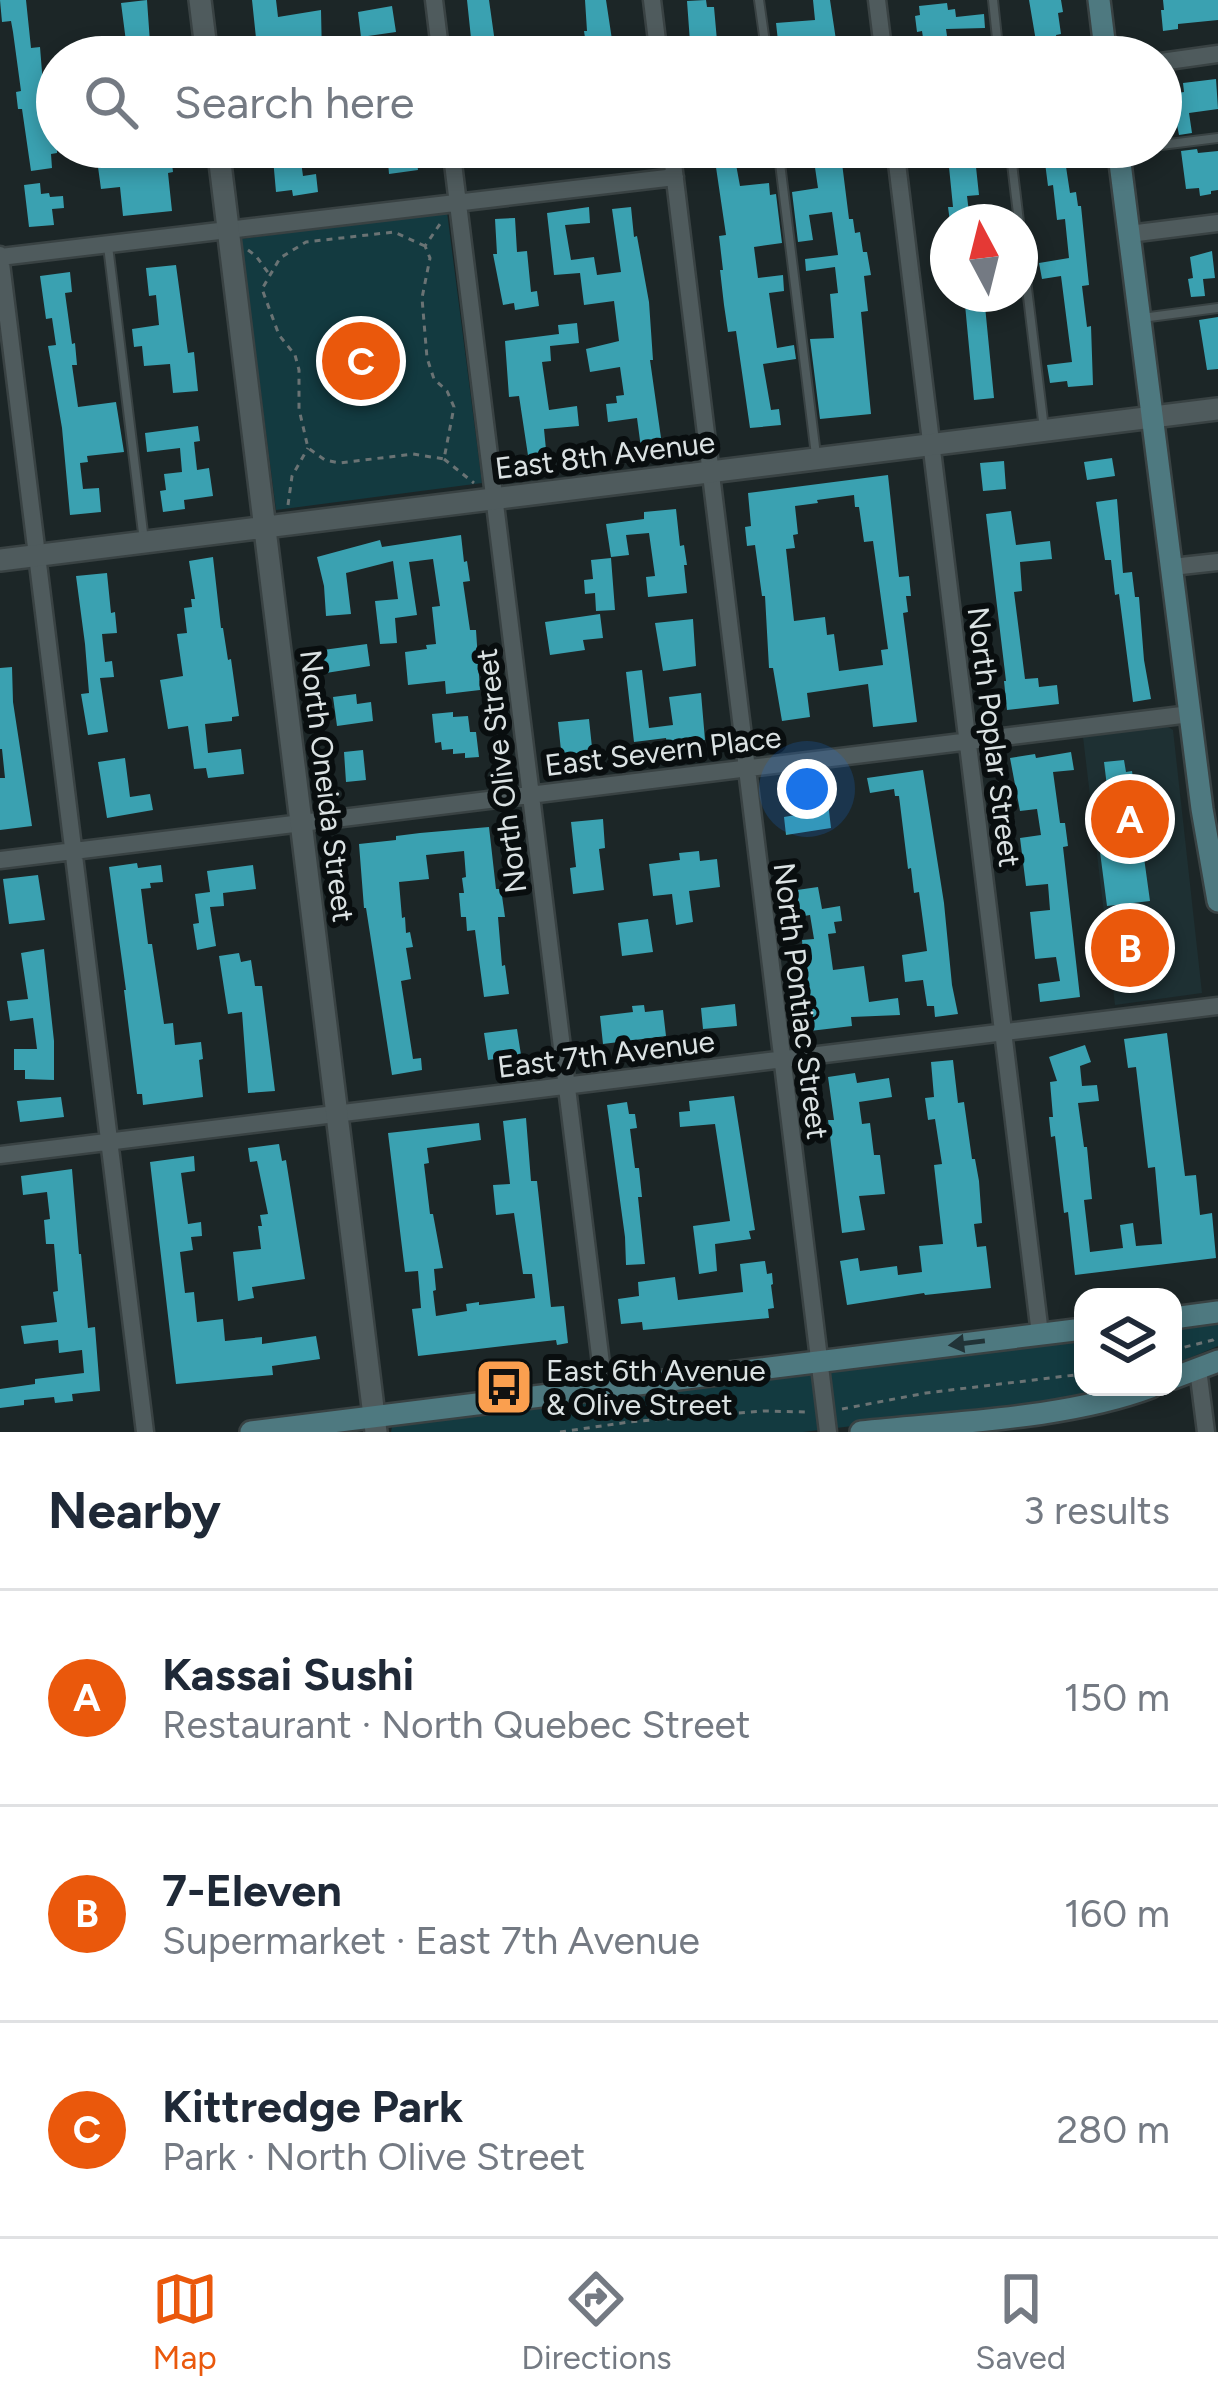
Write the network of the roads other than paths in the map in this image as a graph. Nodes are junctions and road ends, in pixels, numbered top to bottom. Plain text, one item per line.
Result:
1 (200, 0) edge
2 (434, 0) edge
3 (652, 0) edge
4 (759, 0) edge
5 (877, 0) edge
6 (993, 0) edge
7 (1099, 1) edge
8 (204, 36) edge
9 (438, 36) edge
10 (656, 36) edge
11 (763, 36) edge
12 (881, 36) edge
13 (997, 36) edge
14 (1103, 36) edge
15 (1218, 54) edge
16 (1182, 59) edge
17 (1218, 138) edge
18 (1182, 142) edge
19 (221, 168) edge
20 (453, 168) edge
21 (674, 168) edge
22 (781, 168) edge
23 (898, 168) edge
24 (1013, 168) edge
25 (1120, 168) edge
26 (675, 177) junction
27 (1017, 204) edge
28 (458, 206) junction
29 (1218, 223) edge
30 (1129, 234) junction
31 (229, 237) junction
32 (108, 244) junction
33 (0, 257) edge
34 (1218, 308) edge
35 (1030, 312) edge
36 (1141, 318) junction
37 (1218, 409) edge
38 (1153, 416) junction
39 (1044, 430) junction
40 (931, 445) junction
41 (817, 459) junction
42 (709, 472) junction
43 (488, 500) junction
44 (275, 526) junction
45 (144, 542) junction
46 (38, 555) junction
47 (0, 560) edge
48 (1218, 562) edge
49 (1172, 567) junction
50 (1190, 714) junction
51 (967, 741) junction
52 (745, 768) junction
53 (532, 794) junction
54 (301, 823) junction
55 (74, 851) junction
56 (0, 860) edge
57 (1218, 902) edge
58 (1218, 1006) edge
59 (1004, 1032) junction
60 (781, 1059) junction
61 (566, 1086) junction
62 (337, 1114) junction
63 (109, 1142) junction
64 (0, 1155) edge
65 (1218, 1312) edge
66 (1182, 1317) edge
67 (1074, 1330) edge
68 (1040, 1334) junction
69 (820, 1361) junction
70 (1208, 1365) edge
71 (604, 1388) junction
72 (1105, 1396) edge
73 (1051, 1421) edge
74 (375, 1424) edge
75 (145, 1432) edge
76 (251, 1432) edge
77 (828, 1432) edge
78 (861, 1432) edge
79 (1206, 1432) edge

1 - 8 street
2 - 9 street
3 - 10 street
4 - 11 lane
5 - 12 street
6 - 13 lane
7 - 14 main road
15 - 16 street
17 - 18 lane
19 - 31 street, North Oneida Street
20 - 28 street, North Olive Street
21 - 26 street, North Pontiac Street
22 - 41 lane
23 - 40 street, North Poplar Street
24 - 27 lane
25 - 30 main road
26 - 28 street
26 - 42 street, North Pontiac Street
28 - 31 street
28 - 43 street, North Olive Street
29 - 30 street
30 - 36 main road
31 - 32 street
31 - 44 street, North Oneida Street
32 - 33 street
32 - 45 lane
33 - 46 street
34 - 36 lane
35 - 39 lane
36 - 38 main road
37 - 38 street, East 8th Avenue
38 - 39 street, East 8th Avenue
38 - 49 main road
39 - 40 street, East 8th Avenue
40 - 41 street, East 8th Avenue
40 - 51 street, North Poplar Street
41 - 42 street, East 8th Avenue
42 - 43 street, East 8th Avenue
42 - 52 street, North Pontiac Street
43 - 44 street, East 8th Avenue
43 - 53 street, North Olive Street
44 - 45 street, East 8th Avenue
44 - 54 street, North Oneida Street
45 - 46 street, East 8th Avenue
46 - 47 street, East 8th Avenue
46 - 55 street
48 - 49 street
49 - 50 main road
50 - 51 street, East Severn Place
50 - 57 main road
51 - 52 street, East Severn Place
51 - 59 street, North Poplar Street
52 - 53 street, East Severn Place
52 - 60 street, North Pontiac Street
53 - 54 street, East Severn Place
53 - 61 street, North Olive Street
54 - 55 street, East Severn Place
54 - 62 street, North Oneida Street
55 - 56 street, East Severn Place
55 - 63 street
58 - 59 street, East 7th Avenue
59 - 60 street, East 7th Avenue
59 - 68 street, North Poplar Street
60 - 61 street, East 7th Avenue
60 - 69 street, North Pontiac Street
61 - 62 street, East 7th Avenue
61 - 71 street, North Olive Street
62 - 63 street, East 7th Avenue
62 - 74 street, North Oneida Street
63 - 64 street, East 7th Avenue
63 - 75 street
65 - 66 main road
67 - 68 main road
68 -> 69 main road
69 - 71 main road
69 - 77 street, North Pontiac Street
70 - 79 street
71 - 74 main road
72 - 73 main road
73 - 78 main road
74 - 76 main road

